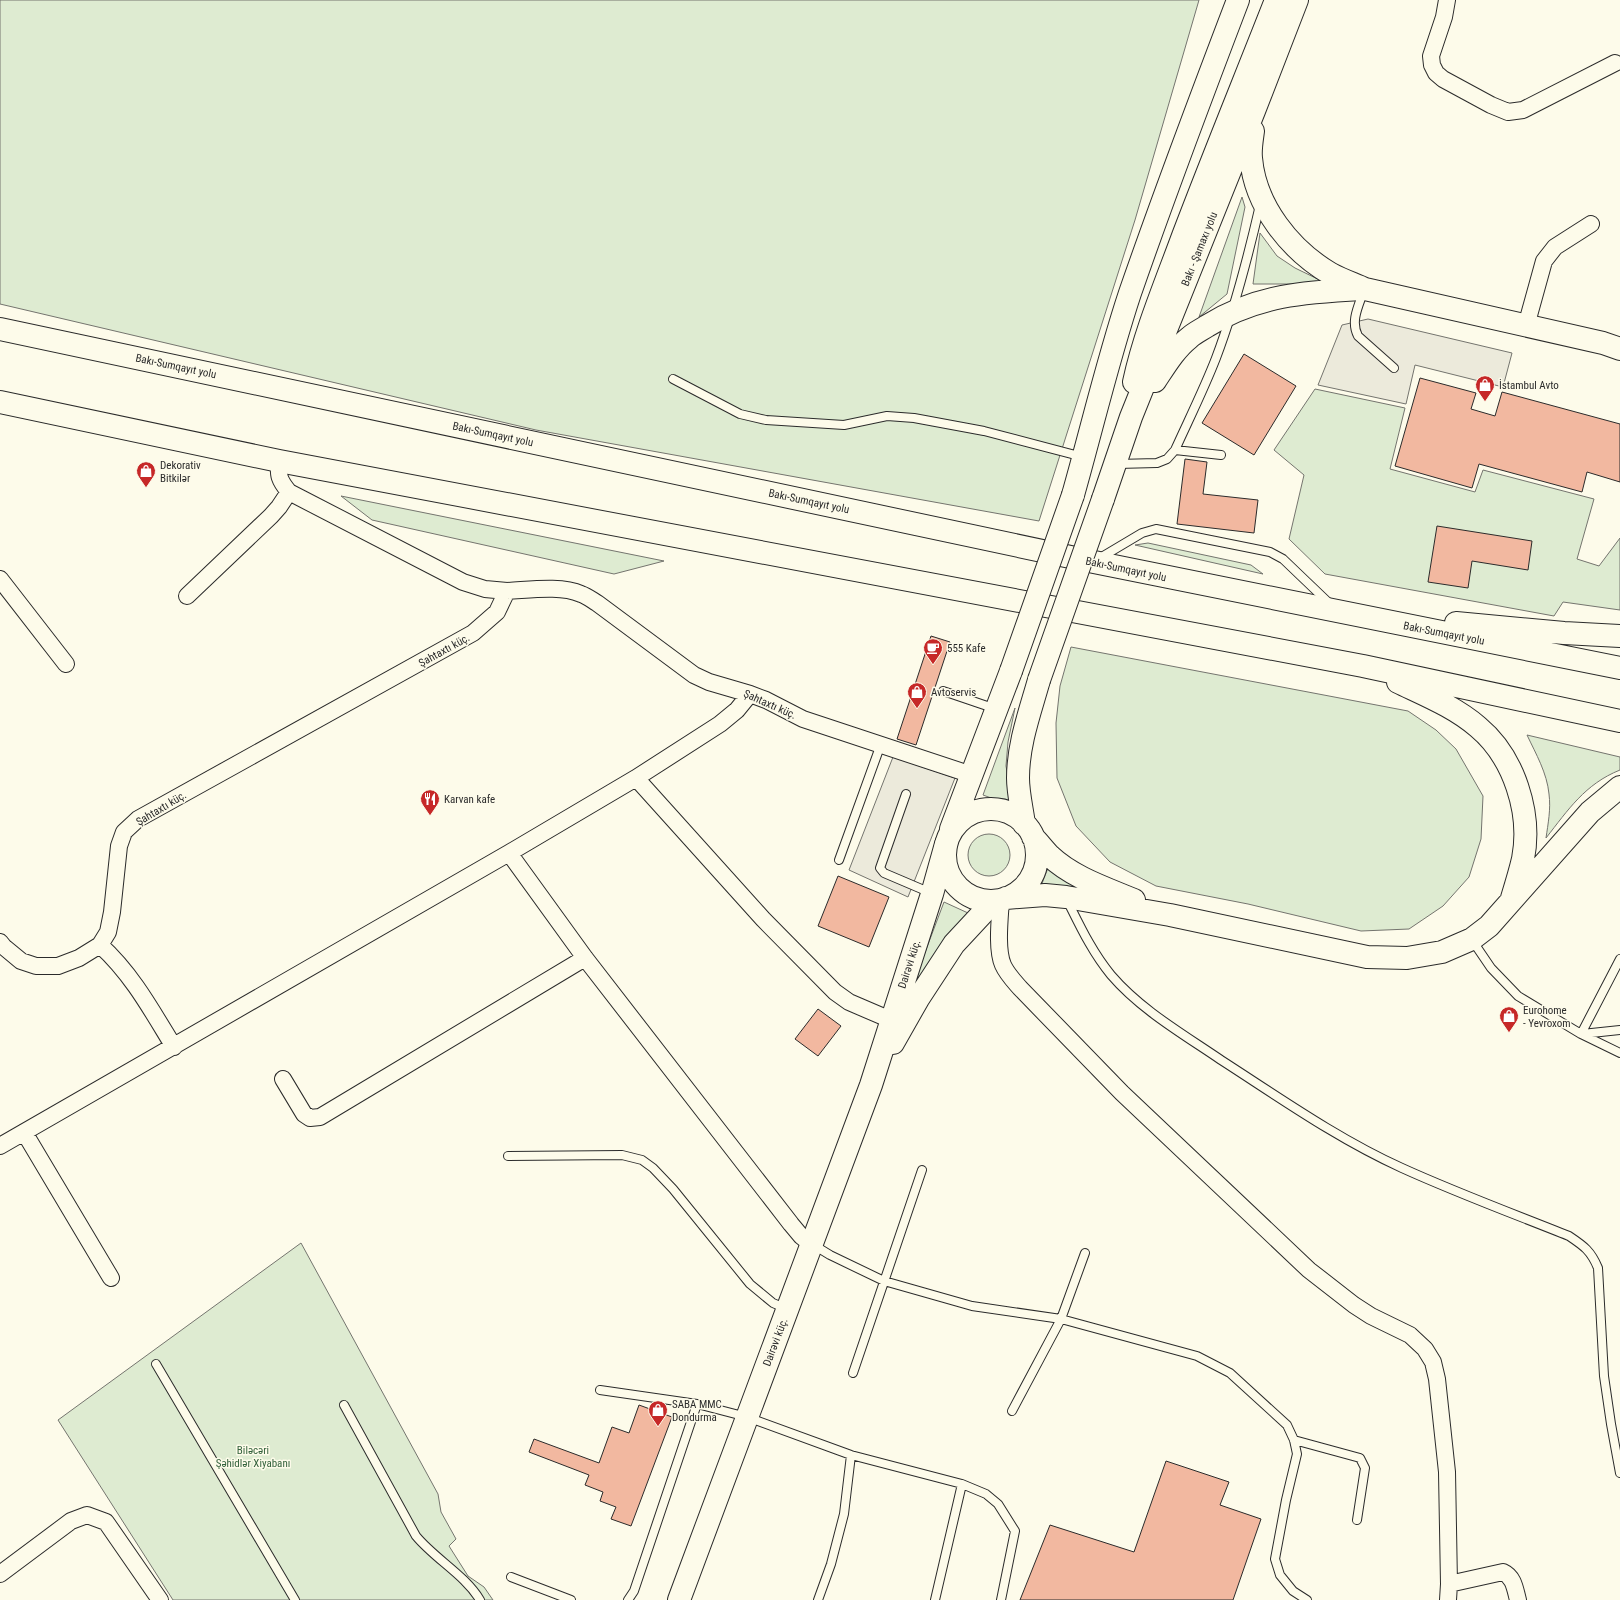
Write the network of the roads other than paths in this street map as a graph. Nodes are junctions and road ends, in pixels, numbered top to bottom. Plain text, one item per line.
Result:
1 (1238, 0) edge
2 (1276, 0) edge
3 (1297, 0) edge
4 (1447, 0) edge
5 (1615, 63) dead end
6 (1254, 111) junction
7 (1261, 201) junction
8 (1591, 224) dead end
9 (1365, 289) junction
10 (1233, 311) junction
11 (1526, 326) junction
12 (0, 329) edge
13 (1620, 349) edge
14 (1394, 368) dead end
15 (673, 379) dead end
16 (1, 406) edge
17 (1131, 417) junction
18 (1175, 450) junction
19 (1221, 455) dead end
20 (1083, 457) junction
21 (279, 461) junction
22 (1114, 464) junction
23 (289, 492) junction
24 (1094, 562) junction
25 (0, 579) edge
26 (507, 592) junction
27 (187, 596) dead end
28 (1338, 612) junction
29 (1620, 636) edge
30 (66, 664) dead end
31 (1363, 666) junction
32 (1620, 668) edge
33 (943, 691) dead end
34 (750, 694) junction
35 (996, 710) junction
36 (1620, 721) edge
37 (882, 744) junction
38 (972, 775) junction
39 (636, 778) junction
40 (1620, 787) edge
41 (906, 794) dead end
42 (1029, 830) junction
43 (947, 840) junction
44 (509, 854) junction
45 (840, 860) dead end
46 (932, 894) junction
47 (1066, 898) junction
48 (1000, 899) junction
49 (1510, 904) junction
50 (1170, 915) junction
51 (1472, 939) junction
52 (0, 942) edge
53 (100, 945) junction
54 (585, 958) junction
55 (1620, 959) edge
56 (890, 1020) junction
57 (1620, 1030) edge
58 (1581, 1034) junction
59 (174, 1047) junction
60 (1620, 1053) edge
61 (283, 1079) dead end
62 (871, 1085) junction
63 (24, 1132) junction
64 (0, 1146) edge
65 (508, 1156) dead end
66 (922, 1170) dead end
67 (811, 1244) junction
68 (1085, 1253) dead end
69 (111, 1278) dead end
70 (884, 1281) junction
71 (787, 1309) junction
72 (1061, 1319) junction
73 (156, 1364) dead end
74 (852, 1373) dead end
75 (600, 1390) dead end
76 (697, 1404) junction
77 (344, 1405) dead end
78 (1012, 1412) dead end
79 (747, 1417) junction
80 (1294, 1440) junction
81 (851, 1455) junction
82 (1620, 1473) edge
83 (962, 1484) junction
84 (1357, 1520) dead end
85 (0, 1574) edge
86 (511, 1577) dead end
87 (1449, 1592) edge
88 (160, 1600) edge
89 (295, 1600) edge
90 (480, 1600) edge
91 (571, 1600) edge
92 (628, 1600) edge
93 (679, 1600) edge
94 (818, 1600) edge
95 (935, 1600) edge
96 (1001, 1600) edge
97 (1307, 1600) edge
98 (1518, 1600) edge

1 - 20 main road
2 - 17 main road
3 - 6 main road, Bakı - Şamaxı yolu
4 - 5 street
6 - 7 main road
6 - 17 main road, Bakı - Şamaxı yolu
7 - 9 main road
7 - 10 lane
8 - 11 street
9 - 10 main road
9 - 11 main road
9 - 14 lane
10 - 17 main road
10 - 18 lane
11 - 13 main road
12 - 24 main road, Bakı-Sumqayıt yolu
15 - 20 lane
16 - 21 main road
17 - 22 main road, Bakı - Şamaxı yolu
18 - 19 lane
18 - 22 lane
20 - 35 main road, bridge
21 - 23 street
21 - 31 main road
22 - 42 main road, Bakı - Şamaxı yolu, bridge
23 - 26 street
23 - 27 street
24 - 28 main road, Bakı-Sumqayıt yolu
24 - 28 lane
25 - 30 street
26 - 34 street, Şahtaxtı küç.
26 - 53 street, Şahtaxtı küç.
28 - 29 main road
28 - 32 main road, Bakı-Sumqayıt yolu
31 - 36 main road
31 - 49 main road
33 - 35 lane
34 - 37 street, Şahtaxtı küç.
34 - 39 street
35 - 38 main road
37 - 38 street, Şahtaxtı küç.
37 - 45 lane
38 - 43 main road
39 - 44 street
39 - 56 street
40 - 49 main road
41 - 46 lane
42 - 43 main road
42 - 48 main road
42 - 50 main road
43 - 46 main road, Dairəvi küç.
43 - 48 main road
44 - 54 street
44 - 59 street
46 - 56 main road, Dairəvi küç.
47 - 48 main road
47 - 50 main road
47 - 82 lane
48 - 62 main road, Dairəvi küç.
48 - 87 street
49 - 51 main road
50 - 51 main road
51 - 58 lane
52 - 53 street
53 - 59 street
54 - 61 street
54 - 67 street
55 - 58 lane
56 - 62 main road, Dairəvi küç.
57 - 58 lane
58 - 60 lane
59 - 63 street
62 - 67 main road, Dairəvi küç.
63 - 64 street
63 - 69 street
65 - 71 lane
66 - 70 lane
67 - 70 lane
67 - 71 main road, Dairəvi küç.
68 - 72 lane
70 - 72 lane
70 - 74 lane
71 - 79 main road, Dairəvi küç.
72 - 78 lane
72 - 80 lane
73 - 89 lane
75 - 76 lane
76 - 79 lane
76 - 92 lane
77 - 90 lane
79 - 81 lane
79 - 93 main road, Dairəvi küç.
80 - 84 lane
80 - 97 lane
81 - 83 lane
81 - 94 lane
83 - 95 lane
83 - 96 lane
85 - 88 street
86 - 91 lane
87 - 98 street

